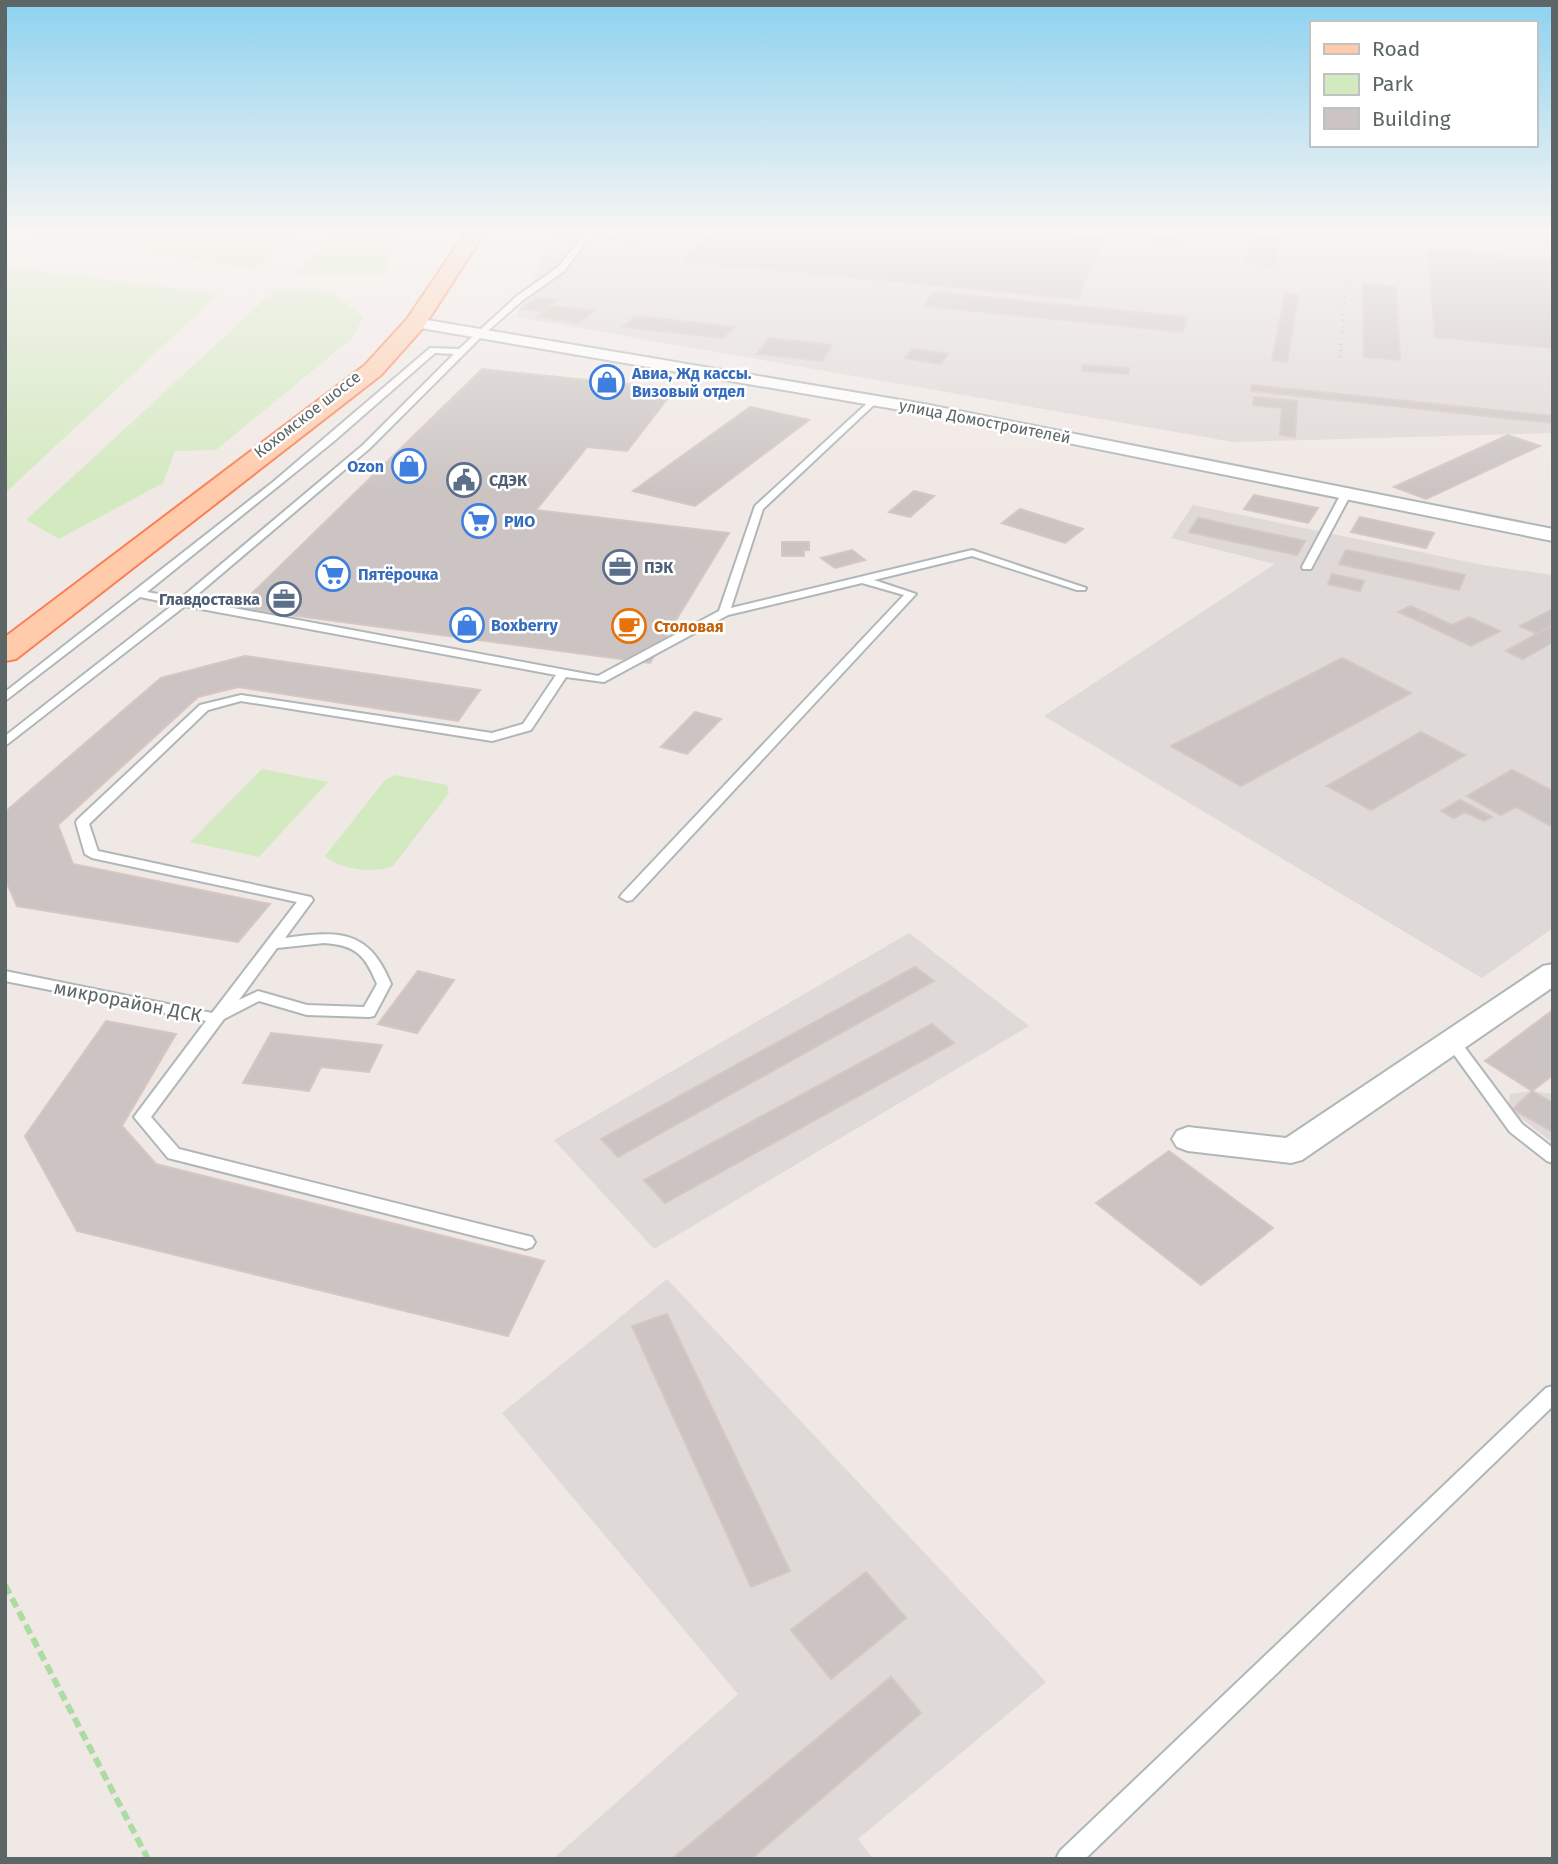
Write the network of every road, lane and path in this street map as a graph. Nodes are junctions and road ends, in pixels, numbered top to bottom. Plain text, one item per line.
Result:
1 (413, 316) edge
2 (414, 316) edge
3 (499, 316) edge
4 (409, 323) junction
5 (480, 333) junction
6 (461, 352) junction
7 (874, 400) junction
8 (1347, 492) junction
9 (1553, 535) edge
10 (1307, 567) dead end
11 (862, 579) junction
12 (1081, 588) dead end
13 (140, 594) junction
14 (185, 600) junction
15 (724, 613) junction
16 (5, 642) edge
17 (5, 652) edge
18 (562, 674) junction
19 (5, 698) edge
20 (5, 742) edge
21 (627, 897) dead end
22 (271, 944) junction
23 (1553, 973) edge
24 (5, 976) edge
25 (214, 1018) junction
26 (1452, 1041) junction
27 (1188, 1139) dead end
28 (1553, 1157) edge
29 (526, 1242) dead end
30 (1553, 1394) edge
31 (5, 1586) edge
32 (148, 1859) edge
33 (1068, 1859) edge

1 - 4 main road
2 - 4 main road
3 - 5 lane
4 - 5 street, улица Домостроителей
4 - 16 main road, Кохомское шоссе
4 - 17 main road, Кохомское шоссе
5 - 6 lane
5 - 7 street, улица Домостроителей
6 - 13 lane
6 - 14 lane
7 - 8 street, улица Домостроителей
7 - 15 lane
8 - 9 street, улица Домостроителей
8 - 10 lane
11 - 12 lane
11 - 15 lane
11 - 21 lane
13 - 14 lane
13 - 19 lane
14 - 18 lane
14 - 20 lane
15 - 18 lane
18 - 22 lane
22 - 25 lane
22 - 25 lane, микрорайон ДСК
23 - 26 street
24 - 25 lane, микрорайон ДСК
25 - 29 lane
26 - 27 street
26 - 28 lane
30 - 33 lane
31 - 32 path

